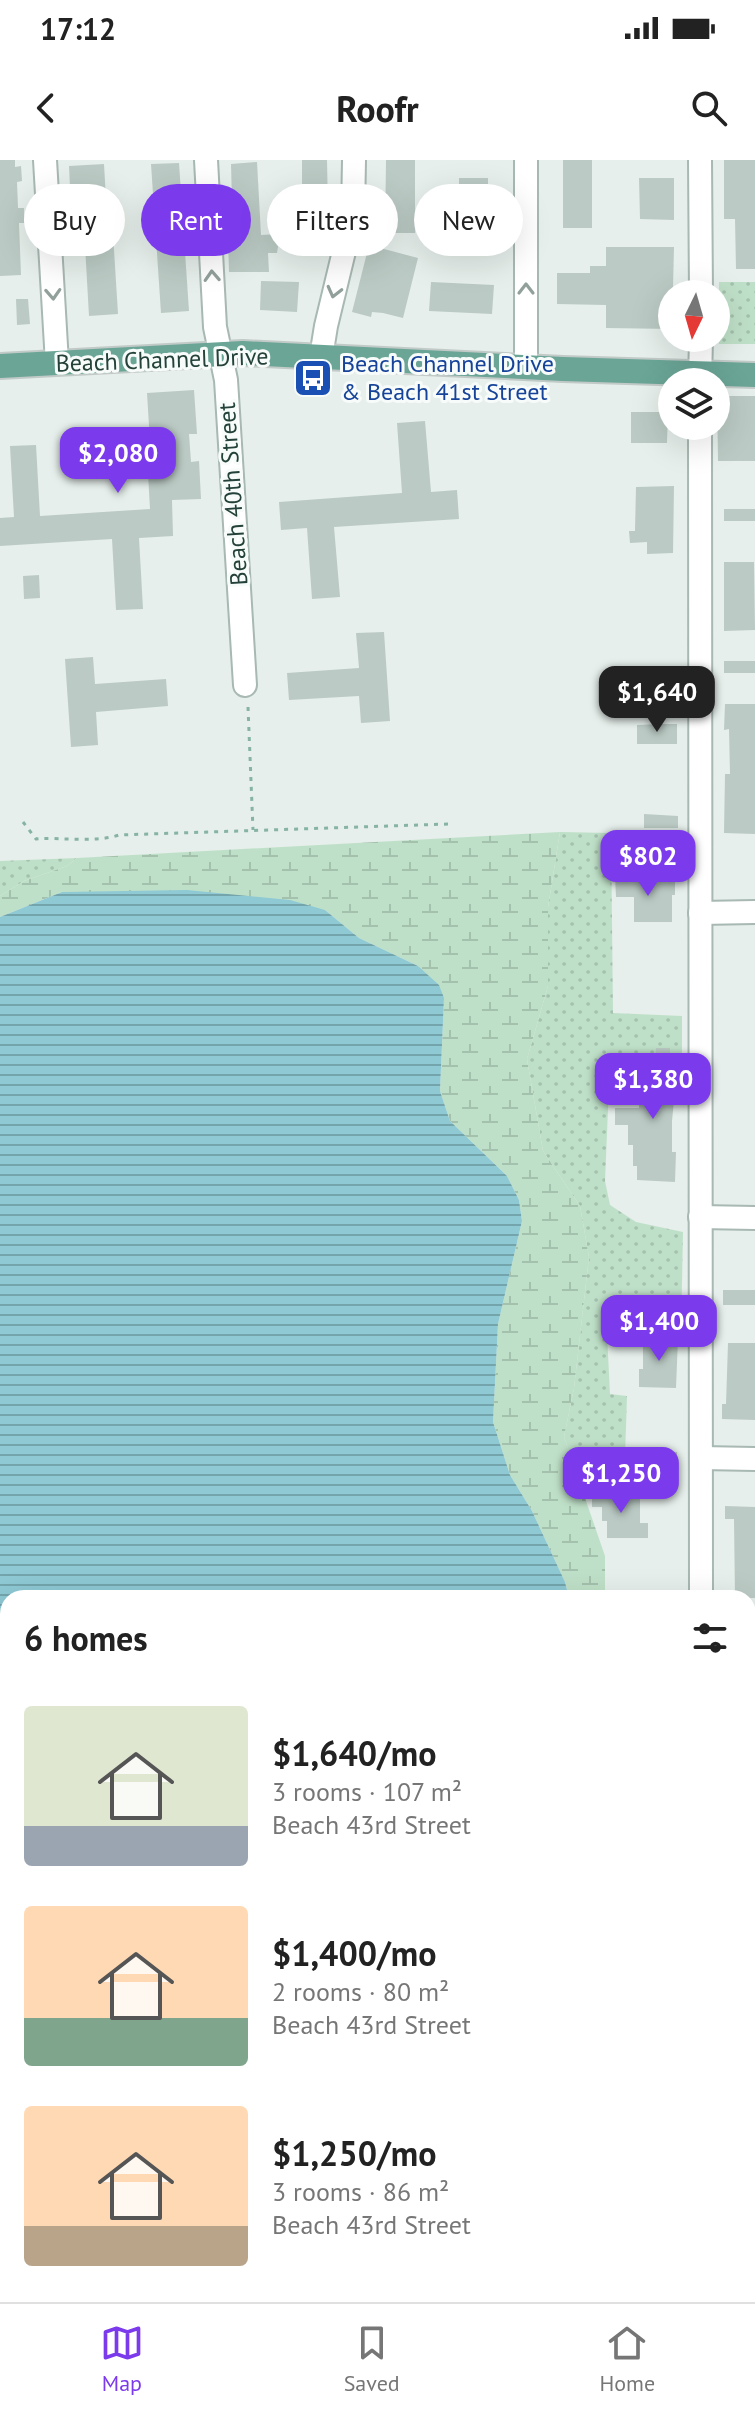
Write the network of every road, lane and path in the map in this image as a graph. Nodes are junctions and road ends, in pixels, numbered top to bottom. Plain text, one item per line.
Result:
1 (45, 160) edge
2 (206, 160) edge
3 (354, 160) edge
4 (526, 160) edge
5 (700, 160) edge
6 (701, 280) edge
7 (221, 354) junction
8 (321, 357) junction
9 (57, 363) junction
10 (0, 366) edge
11 (526, 367) junction
12 (658, 375) edge
13 (755, 375) edge
14 (730, 376) edge
15 (700, 440) edge
16 (246, 696) joint
17 (23, 822) dead end
18 (448, 824) dead end
19 (253, 830) junction
20 (755, 912) edge
21 (700, 913) junction
22 (700, 1217) junction
23 (755, 1218) edge
24 (701, 1458) junction
25 (755, 1459) edge
26 (701, 1590) edge

1 -> 9 street
7 -> 2 street, Beach 40th Street
3 -> 8 street
11 -> 4 street
5 - 6 street
7 - 8 main road, Beach Channel Drive
7 - 9 main road, Beach Channel Drive
7 - 16 street, Beach 40th Street
8 - 11 main road, Beach Channel Drive
9 - 10 main road, Beach Channel Drive
11 - 12 main road, Beach Channel Drive
13 - 14 main road, Beach Channel Drive
15 - 21 street
16 - 19 path
17 - 19 path
18 - 19 path
20 - 21 street
21 - 22 street
22 - 23 street
22 - 24 street
24 - 25 street
24 - 26 street

